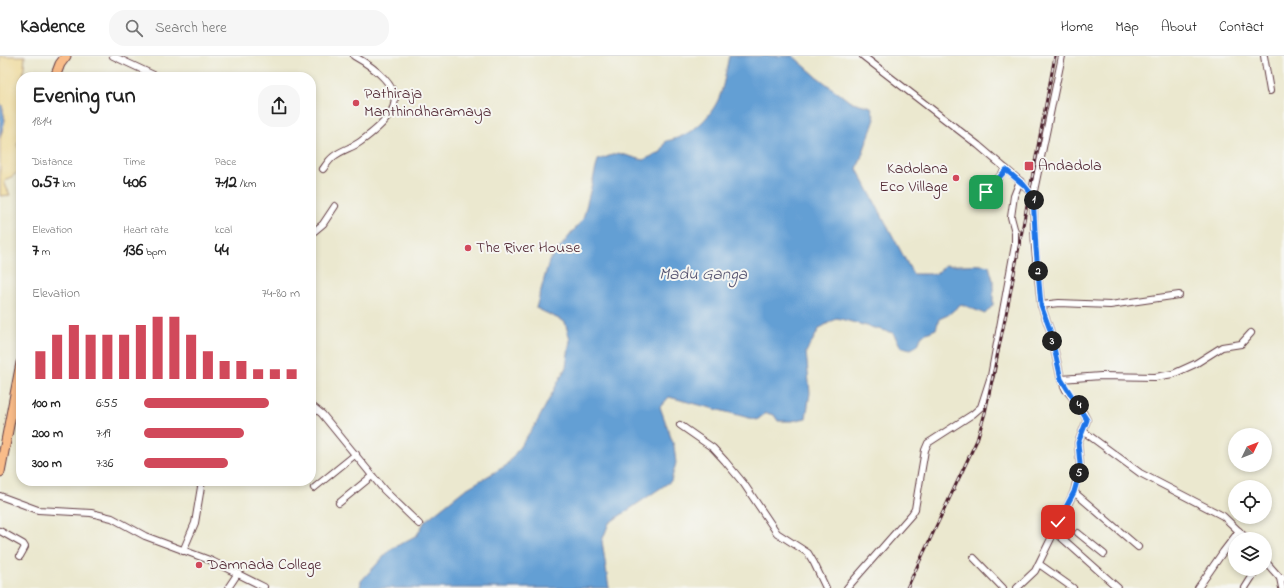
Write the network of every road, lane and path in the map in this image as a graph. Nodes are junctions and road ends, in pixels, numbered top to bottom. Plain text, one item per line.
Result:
1 (66, 56) edge
2 (112, 56) edge
3 (354, 56) edge
4 (864, 56) edge
5 (1062, 56) edge
6 (1264, 56) edge
7 (57, 72) edge
8 (147, 72) edge
9 (1270, 91) dead end
10 (323, 168) dead end
11 (1006, 170) junction
12 (1020, 181) junction
13 (986, 192) dead end
14 (1033, 196) junction
15 (335, 206) dead end
16 (316, 230) edge
17 (1179, 295) dead end
18 (1041, 305) junction
19 (1251, 333) dead end
20 (1061, 379) junction
21 (316, 409) edge
22 (16, 415) edge
23 (680, 425) dead end
24 (1083, 430) junction
25 (356, 454) junction
26 (0, 472) edge
27 (372, 476) junction
28 (201, 486) edge
29 (314, 488) dead end
30 (1074, 492) junction
31 (0, 496) edge
32 (339, 503) dead end
33 (419, 524) dead end
34 (0, 531) edge
35 (1054, 531) junction
36 (1240, 531) joint
37 (1078, 533) dead end
38 (1089, 543) junction
39 (1138, 547) dead end
40 (183, 551) junction
41 (1080, 553) junction
42 (1104, 554) dead end
43 (20, 556) dead end
44 (974, 558) dead end
45 (1039, 564) junction
46 (1272, 568) edge
47 (238, 573) junction
48 (1253, 576) edge
49 (1282, 578) edge
50 (264, 587) edge
51 (228, 588) edge
52 (826, 588) edge
53 (847, 588) edge
54 (1003, 588) edge
55 (1017, 588) edge
56 (1073, 588) edge
57 (1118, 588) edge
58 (1198, 588) edge
59 (1245, 588) edge
60 (1282, 588) edge

1 - 7 highway
2 - 8 street
3 - 10 street
4 - 11 street
5 - 14 street
6 - 9 street
11 - 12 street
11 - 13 street
12 - 14 street
12 - 53 street
14 - 18 street
15 - 16 street
17 - 18 street
18 - 20 street
19 - 20 street
20 - 24 street
21 - 25 street
22 - 26 highway
23 - 52 street
24 - 30 street
24 - 36 street
25 - 27 street
25 - 29 street
27 - 32 street
27 - 33 street
28 - 40 street
30 - 35 street
30 - 39 street
31 - 40 street
34 - 43 street
35 - 41 street
35 - 45 street
36 - 58 street
37 - 38 street
38 - 41 street
38 - 42 street
40 - 47 street
41 - 57 street
44 - 54 street
45 - 55 street
45 - 56 street
46 - 49 street
47 - 50 street
47 - 51 street
48 - 59 street
49 - 60 street

